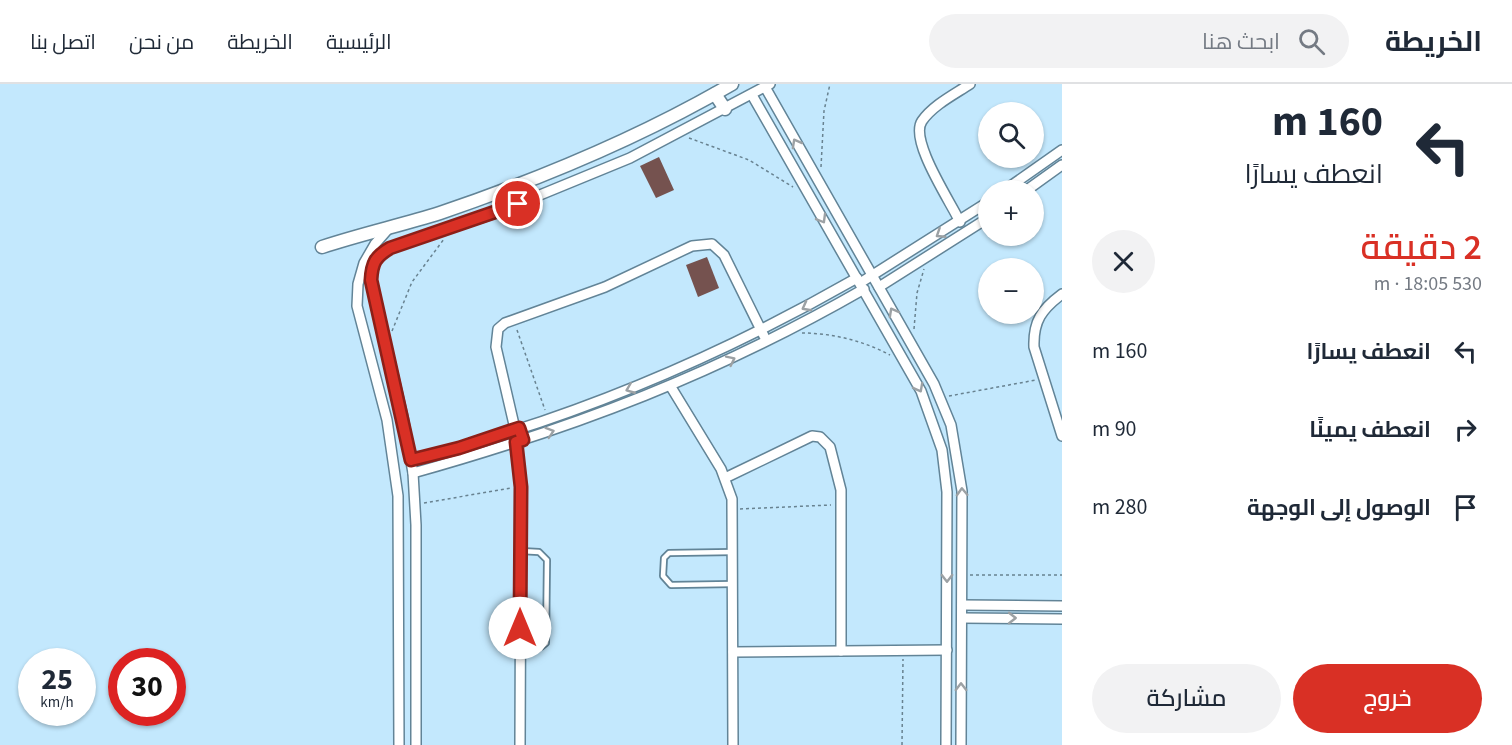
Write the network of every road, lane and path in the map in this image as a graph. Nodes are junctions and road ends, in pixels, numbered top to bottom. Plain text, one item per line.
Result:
1 (732, 84) edge
2 (830, 84) edge
3 (970, 84) edge
4 (768, 86) edge
5 (716, 94) junction
6 (752, 95) junction
7 (725, 109) junction
8 (677, 135) junction
9 (1062, 150) edge
10 (1062, 165) edge
11 (821, 167) dead end
12 (1019, 180) edge
13 (1041, 180) edge
14 (799, 191) dead end
15 (978, 210) edge
16 (972, 214) junction
17 (960, 222) junction
18 (978, 223) edge
19 (459, 225) junction
20 (978, 226) edge
21 (389, 227) junction
22 (322, 247) dead end
23 (931, 255) junction
24 (873, 276) junction
25 (860, 283) junction
26 (879, 287) junction
27 (1062, 294) edge
28 (513, 320) junction
29 (761, 331) junction
30 (801, 333) dead end
31 (914, 333) dead end
32 (767, 342) junction
33 (387, 352) junction
34 (891, 356) dead end
35 (1046, 378) junction
36 (671, 387) junction
37 (941, 398) junction
38 (548, 419) junction
39 (517, 429) junction
40 (1062, 436) edge
41 (520, 441) junction
42 (411, 460) junction
43 (413, 473) junction
44 (725, 478) junction
45 (521, 487) junction
46 (416, 504) junction
47 (841, 505) junction
48 (734, 510) junction
49 (521, 551) junction
50 (734, 552) junction
51 (962, 575) junction
52 (1062, 575) edge
53 (734, 584) junction
54 (962, 605) junction
55 (1062, 606) edge
56 (962, 618) junction
57 (1062, 619) edge
58 (520, 648) junction
59 (903, 650) junction
60 (947, 650) junction
61 (841, 651) junction
62 (733, 652) junction
63 (399, 745) edge
64 (416, 745) edge
65 (520, 745) edge
66 (733, 745) edge
67 (902, 745) edge
68 (946, 745) edge
69 (961, 745) edge

1 - 5 street
2 - 11 path
3 - 17 street
4 - 6 street
24 -> 4 street
5 - 7 street
5 - 21 street
6 - 7 street
6 -> 25 street
7 - 8 street
8 - 14 path
8 - 19 street
9 - 12 street
10 - 13 street
15 - 16 street
16 - 17 street
16 - 18 street
17 -> 24 street
19 - 33 path
19 - 33 street
20 - 23 street
21 - 22 street
21 - 63 street
23 - 26 street
23 - 31 path
24 - 25 street
24 - 26 street
25 -> 29 street
25 - 32 street
25 -> 60 street
37 -> 26 street
27 - 35 street
28 - 29 street
28 - 38 path
28 - 39 street
29 - 32 street
29 -> 38 street
30 - 34 path
36 -> 32 street
33 - 42 street
35 - 37 path
35 - 40 street
41 -> 36 street
36 - 44 street
51 -> 37 street
38 - 39 street
39 - 41 street
39 - 42 street
41 - 43 street
41 - 45 street
42 - 43 street
43 - 46 street
44 - 47 street
44 - 48 street
45 - 46 path
45 - 49 street
46 - 64 street
47 - 48 path
47 - 61 street
48 - 50 street
49 - 58 street
49 - 58 lane
50 - 53 street
50 - 53 lane
51 - 52 path
51 - 54 street
53 - 62 street
54 - 55 street
54 - 56 street
56 -> 57 street
69 -> 56 street
58 - 65 street
59 - 60 street
59 - 61 street
59 - 67 path
60 - 68 street
61 - 62 street
62 - 66 street

